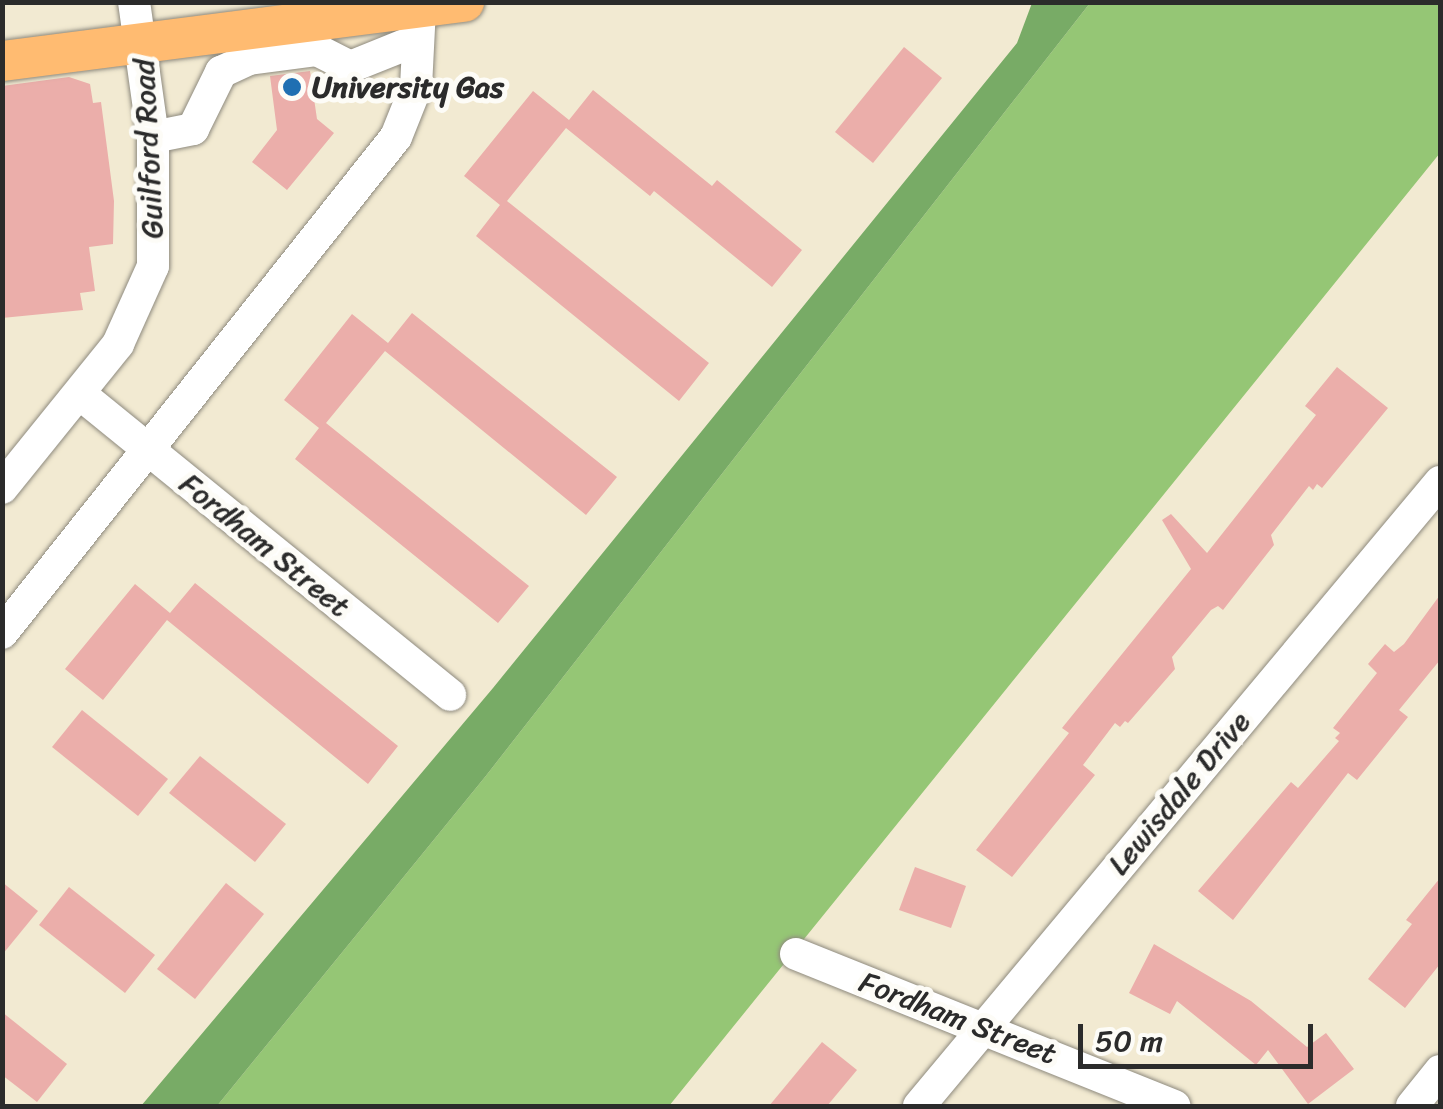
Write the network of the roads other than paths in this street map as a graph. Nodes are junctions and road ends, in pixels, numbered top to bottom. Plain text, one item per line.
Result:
1 (134, 2) edge
2 (464, 2) edge
3 (418, 24) junction
4 (143, 44) junction
5 (2, 61) edge
6 (153, 136) junction
7 (80, 394) junction
8 (149, 450) junction
9 (1440, 482) edge
10 (2, 488) edge
11 (2, 633) edge
12 (450, 696) dead end
13 (796, 954) dead end
14 (982, 1030) junction
15 (1440, 1071) edge
16 (919, 1106) edge
17 (1175, 1106) edge
18 (1412, 1106) edge

1 - 4 street, Guilford Road
2 - 3 main road
3 - 4 main road
3 - 6 street
3 - 8 street
4 - 5 main road
4 - 6 street, Guilford Road
6 - 7 street, Guilford Road
7 - 8 street, Fordham Street
7 - 10 street, Guilford Road
8 - 11 street
8 - 12 street, Fordham Street
9 - 14 street, Lewisdale Drive
13 - 14 street, Fordham Street
14 - 16 street, Lewisdale Drive
14 - 17 street, Fordham Street
15 - 18 street

